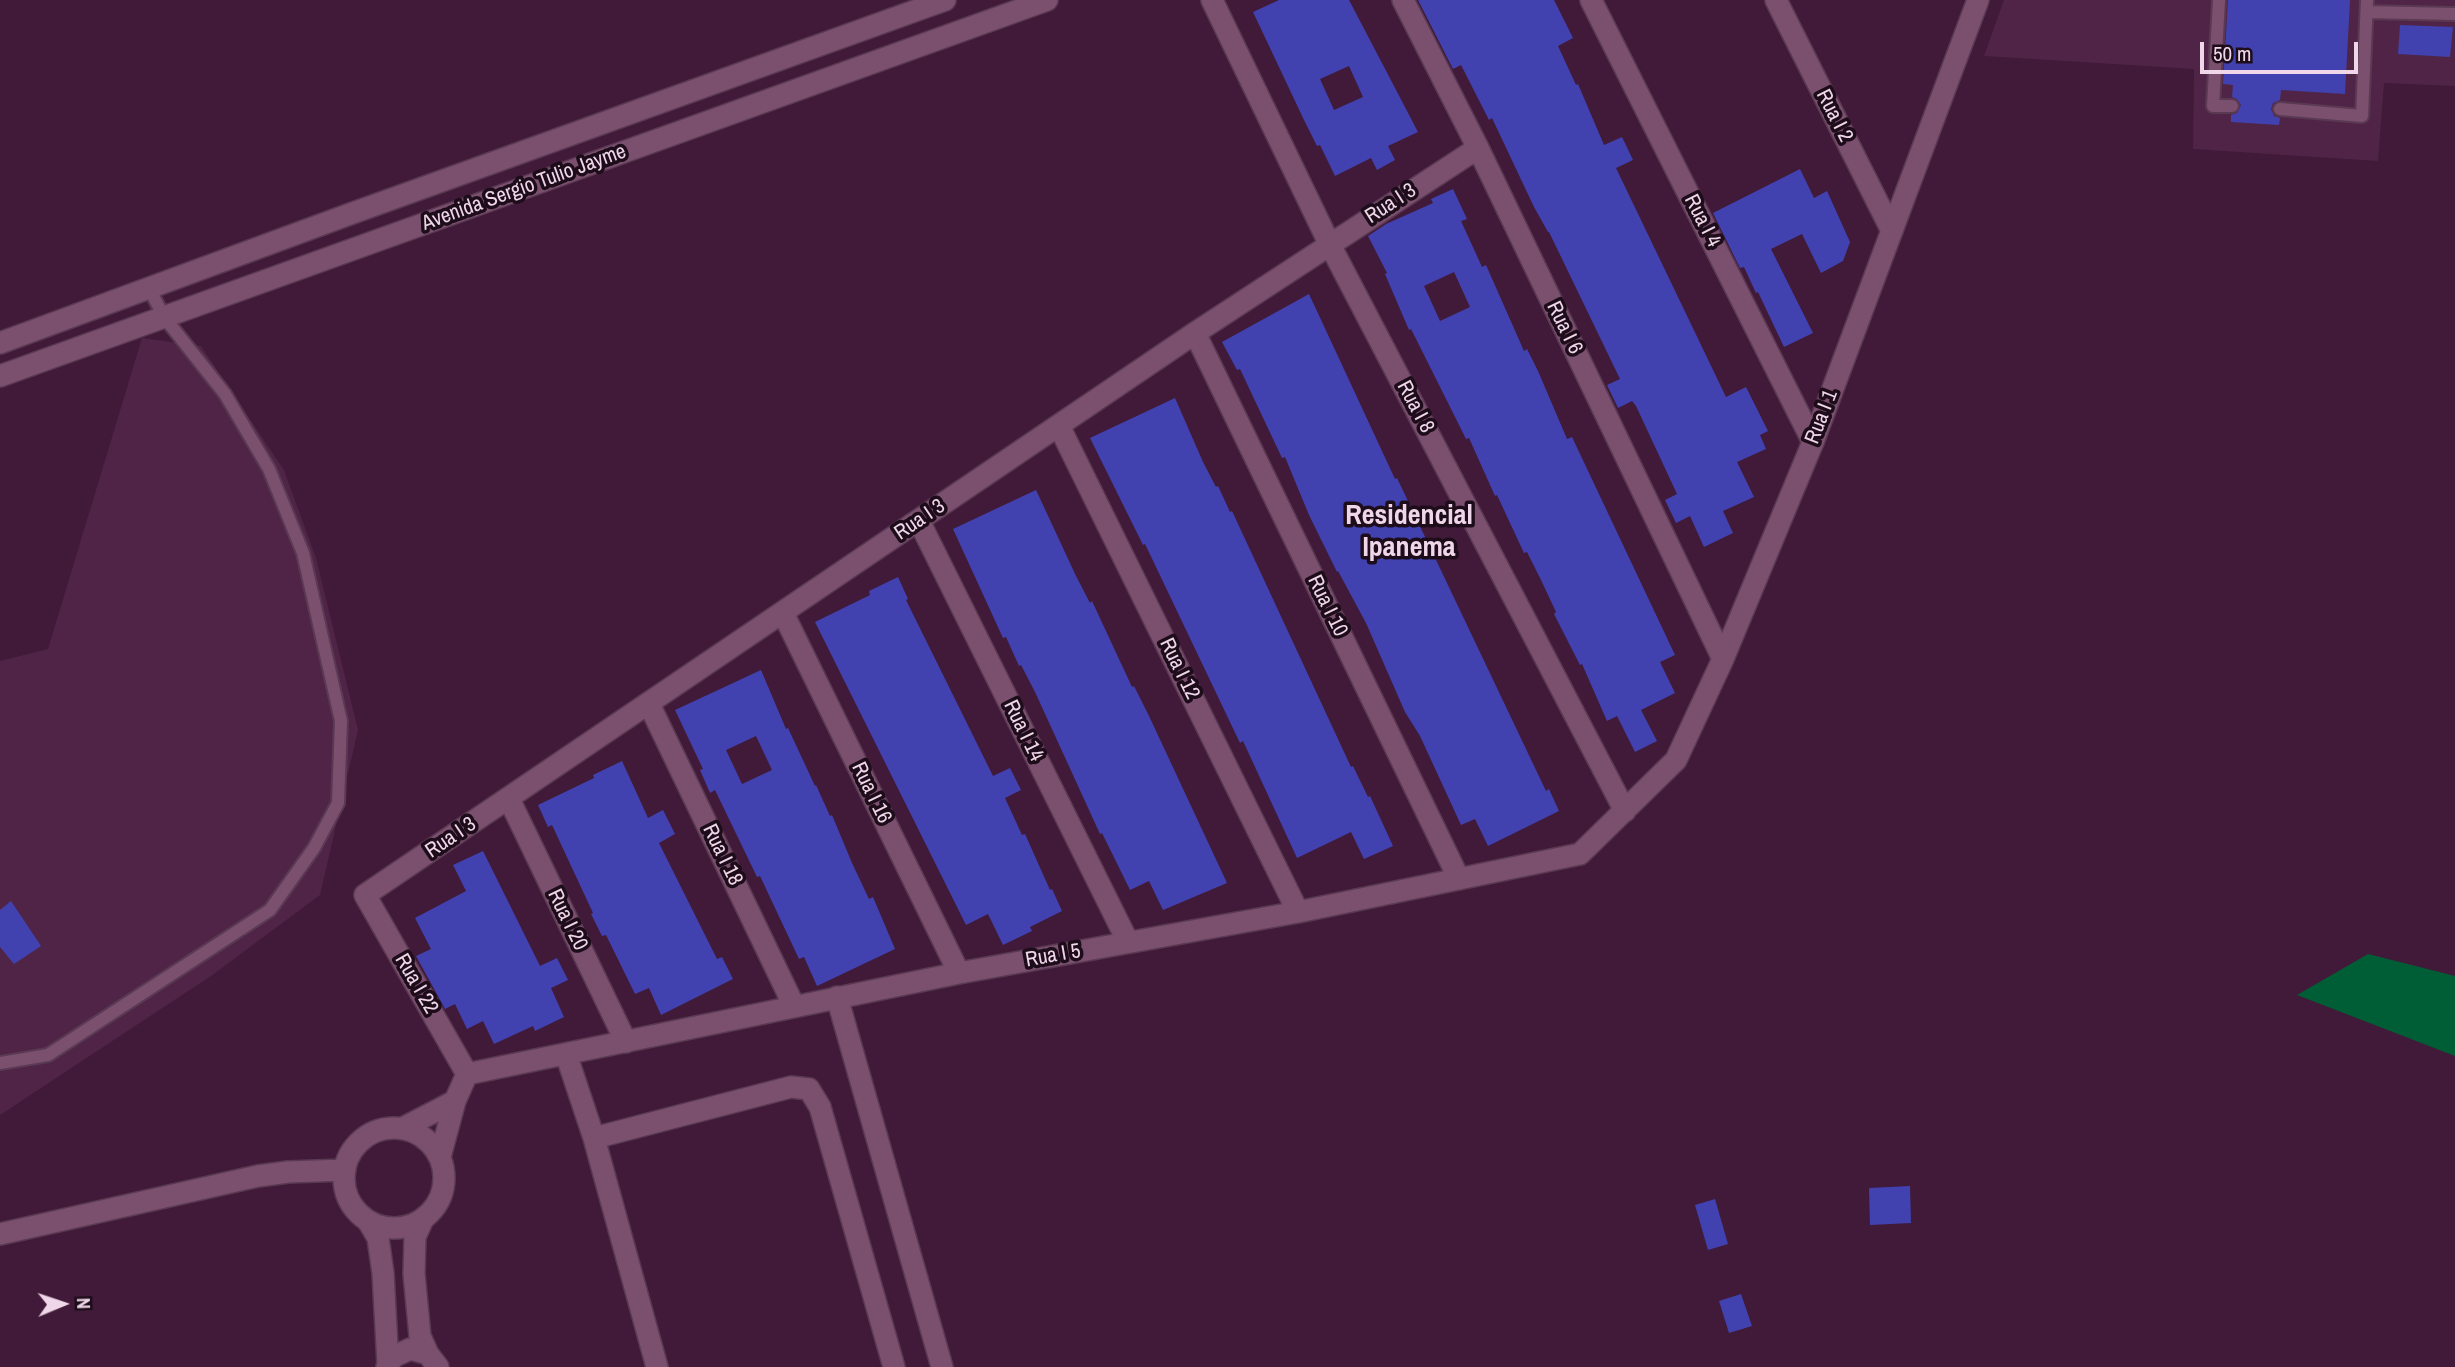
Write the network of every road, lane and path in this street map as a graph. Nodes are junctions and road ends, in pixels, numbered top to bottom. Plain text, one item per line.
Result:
1 (946, 0) edge
2 (1047, 0) edge
3 (1212, 0) edge
4 (1403, 0) edge
5 (1591, 0) edge
6 (1776, 0) edge
7 (1978, 0) edge
8 (2219, 0) edge
9 (2367, 6) edge
10 (2455, 14) edge
11 (2232, 106) dead end
12 (2280, 109) dead end
13 (1478, 148) junction
14 (1892, 231) junction
15 (1329, 243) junction
16 (149, 288) junction
17 (164, 317) junction
18 (1195, 333) junction
19 (0, 344) edge
20 (0, 376) edge
21 (1059, 426) junction
22 (1813, 442) junction
23 (919, 521) junction
24 (783, 613) junction
25 (1723, 659) junction
26 (649, 704) junction
27 (509, 799) junction
28 (1625, 811) junction
29 (1459, 879) junction
30 (365, 895) joint
31 (1298, 912) junction
32 (1128, 942) junction
33 (958, 973) junction
34 (837, 997) junction
35 (794, 1006) junction
36 (626, 1042) junction
37 (566, 1054) junction
38 (0, 1063) edge
39 (467, 1074) junction
40 (455, 1101) junction
41 (403, 1128) junction
42 (594, 1138) junction
43 (440, 1157) junction
44 (345, 1170) junction
45 (423, 1219) junction
46 (368, 1221) junction
47 (0, 1234) edge
48 (433, 1361) edge
49 (387, 1366) edge
50 (657, 1367) edge
51 (894, 1367) edge
52 (942, 1367) edge

1 - 16 street, Avenida Sergio Tulio Jayme
2 - 17 street, Avenida Sergio Tulio Jayme
3 - 15 street, Rua I 8
4 - 13 street, Rua I 6
5 - 22 street, Rua I 4
6 - 14 street, Rua I 2
7 - 14 street, Rua I 1
8 - 11 lane
9 - 10 lane
9 - 12 lane
13 - 15 street, Rua I 3
13 - 25 street, Rua I 6
14 - 22 street, Rua I 1
15 - 18 street, Rua I 3
15 - 28 street, Rua I 8
16 - 17 lane
16 - 19 street, Avenida Sergio Tulio Jayme
17 - 20 street, Avenida Sergio Tulio Jayme
17 - 38 lane
18 - 21 street, Rua I 3
18 - 29 street, Rua I 10
21 - 23 street, Rua I 3
21 - 31 street, Rua I 12
22 - 25 street, Rua I 1
23 - 24 street, Rua I 3
23 - 32 street, Rua I 14
24 - 26 street, Rua I 3
24 - 33 street, Rua I 16
25 - 28 street, Rua I 1
26 - 27 street, Rua I 3
26 - 35 street, Rua I 18
27 - 30 street, Rua I 3
27 - 36 street, Rua I 20
28 - 29 street, Rua I 5
29 - 31 street, Rua I 5
30 - 39 street, Rua I 22
31 - 32 street, Rua I 5
32 - 33 street, Rua I 5
33 - 34 street, Rua I 5
34 - 35 street, Rua I 5
34 - 52 street
35 - 36 street, Rua I 5
36 - 37 street, Rua I 5
37 - 39 street, Rua I 5
37 - 42 street
39 - 40 street
40 - 41 street
40 - 43 street
41 - 43 street
41 - 44 street
42 - 50 street
42 - 51 street
43 - 45 street
44 - 46 street
44 - 47 street
45 - 46 street
45 - 48 street
46 - 49 street
48 - 49 street

